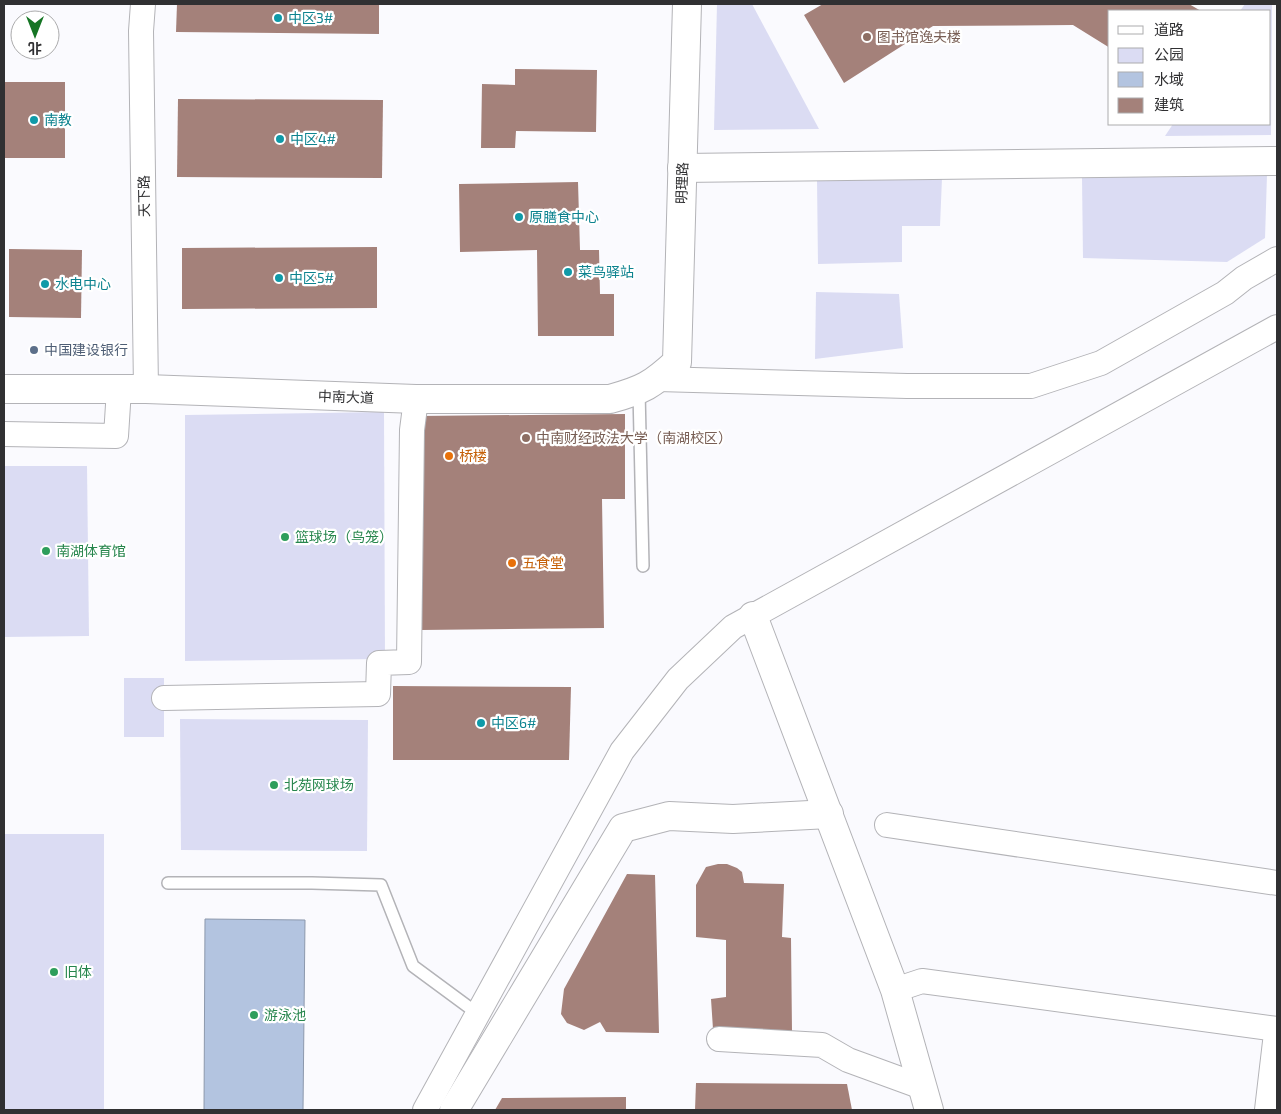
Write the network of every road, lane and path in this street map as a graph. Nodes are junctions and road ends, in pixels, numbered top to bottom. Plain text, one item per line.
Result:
1 (143, 4) edge
2 (687, 4) edge
3 (1277, 161) edge
4 (682, 168) junction
5 (1277, 259) edge
6 (1277, 327) edge
7 (658, 377) junction
8 (4, 389) edge
9 (119, 389) junction
10 (146, 389) junction
11 (416, 399) junction
12 (4, 434) edge
13 (642, 566) dead end
14 (753, 616) junction
15 (164, 698) dead end
16 (829, 814) junction
17 (887, 825) dead end
18 (168, 883) dead end
19 (1277, 883) edge
20 (895, 990) junction
21 (478, 1014) junction
22 (1277, 1028) edge
23 (719, 1039) dead end
24 (1277, 1042) edge
25 (925, 1098) edge
26 (425, 1110) edge
27 (454, 1110) edge
28 (1268, 1110) edge

1 - 10 street, 天下路
2 - 4 street, 明理路
3 - 4 street
4 - 7 street, 明理路
5 - 7 street
6 - 14 street
7 - 11 street, 中南大道
7 - 13 lane
8 - 9 street, 中南大道
9 - 10 street, 中南大道
9 - 12 street
10 - 11 street, 中南大道
11 - 15 street
14 - 16 street
14 - 21 street
16 - 20 street
16 - 27 street
17 - 19 street
18 - 21 lane
20 - 22 street
20 - 25 street
21 - 26 street
23 - 25 street
24 - 28 street

